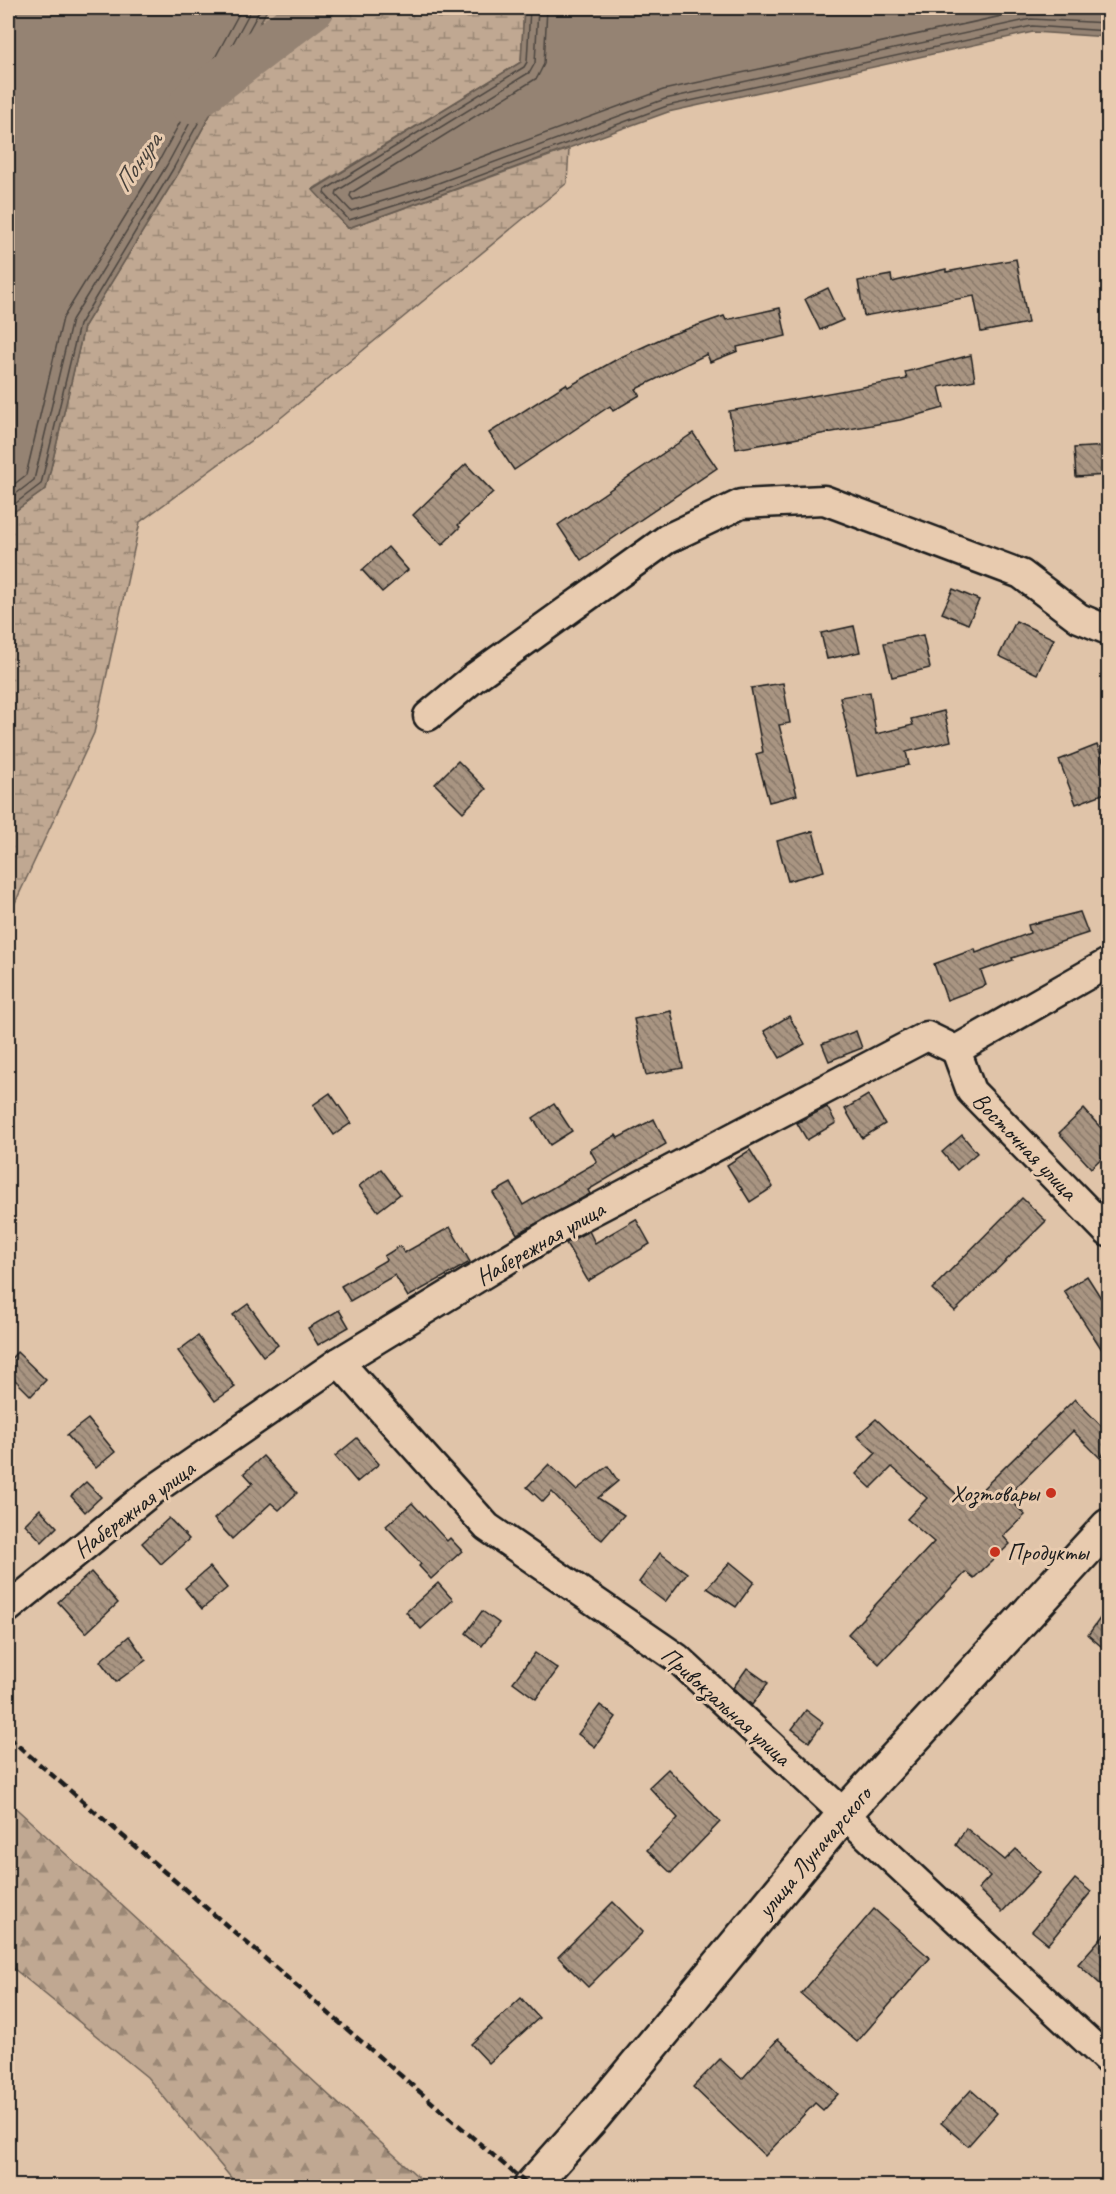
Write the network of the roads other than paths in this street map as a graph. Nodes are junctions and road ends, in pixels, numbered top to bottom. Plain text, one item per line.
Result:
1 (1108, 630) edge
2 (428, 716) dead end
3 (1108, 963) edge
4 (956, 1050) junction
5 (1108, 1232) edge
6 (339, 1362) junction
7 (1108, 1526) edge
8 (8, 1608) edge
9 (845, 1814) junction
10 (1108, 2060) edge
11 (531, 2187) edge

1 - 2 street
3 - 4 street
4 - 5 street, Восточная улица
4 - 6 street, Набережная улица
6 - 8 street, Набережная улица
6 - 9 street, Привокзальная улица
7 - 9 main road, улица Луначарского
9 - 10 street, Привокзальная улица
9 - 11 main road, улица Луначарского

